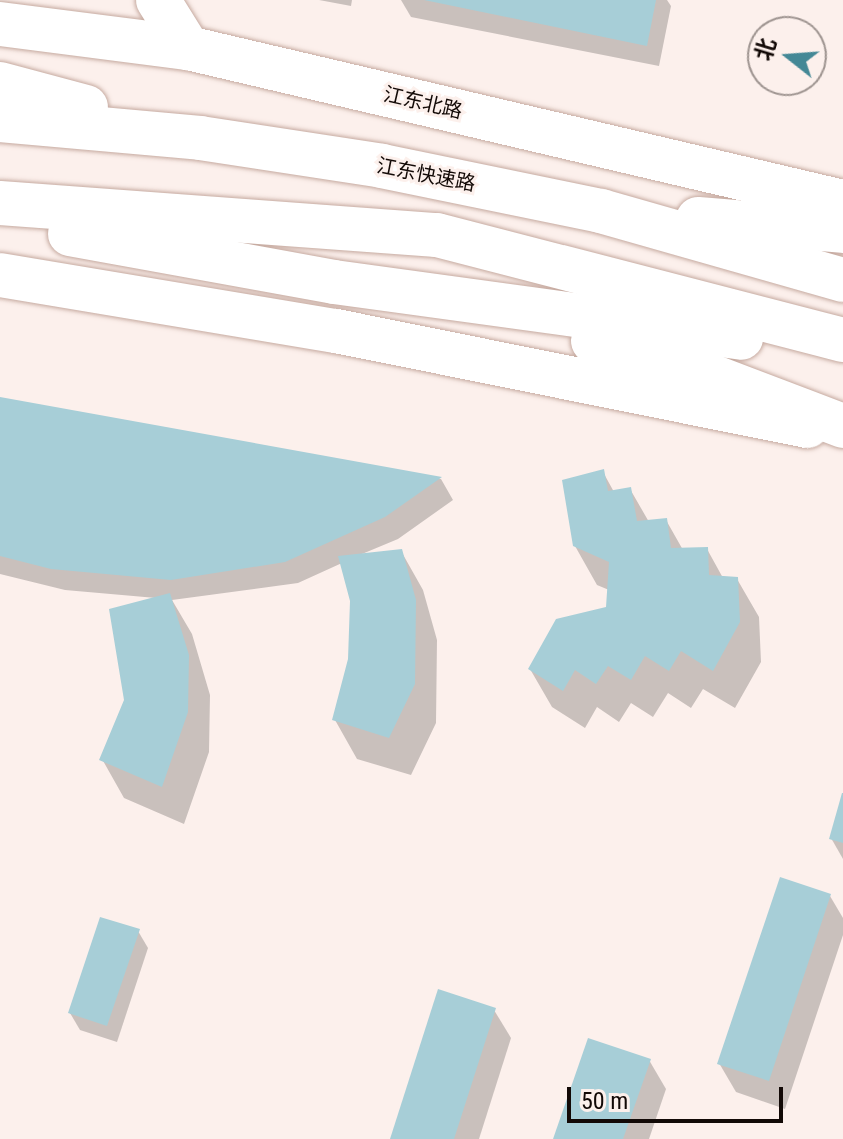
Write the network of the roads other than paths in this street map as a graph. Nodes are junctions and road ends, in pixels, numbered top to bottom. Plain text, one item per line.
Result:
1 (16, 0) edge
2 (158, 0) edge
3 (0, 4) edge
4 (0, 24) edge
5 (188, 48) junction
6 (0, 84) edge
7 (0, 120) edge
8 (200, 138) junction
9 (843, 202) edge
10 (0, 203) edge
11 (601, 211) junction
12 (0, 226) edge
13 (843, 231) edge
14 (0, 275) edge
15 (843, 280) edge
16 (334, 282) junction
17 (843, 340) edge
18 (843, 352) edge
19 (843, 426) edge
20 (843, 433) edge

1 - 3 main road
2 - 5 main road
4 - 5 main road, 江东北路
5 - 9 main road, 江东北路
6 - 8 main road
7 - 8 main road, 江东快速路
8 - 11 main road, 江东快速路
10 - 17 main road
11 - 13 main road
11 - 15 main road, 江东快速路
12 - 16 main road
14 - 20 main road
16 - 18 main road
16 - 19 main road

